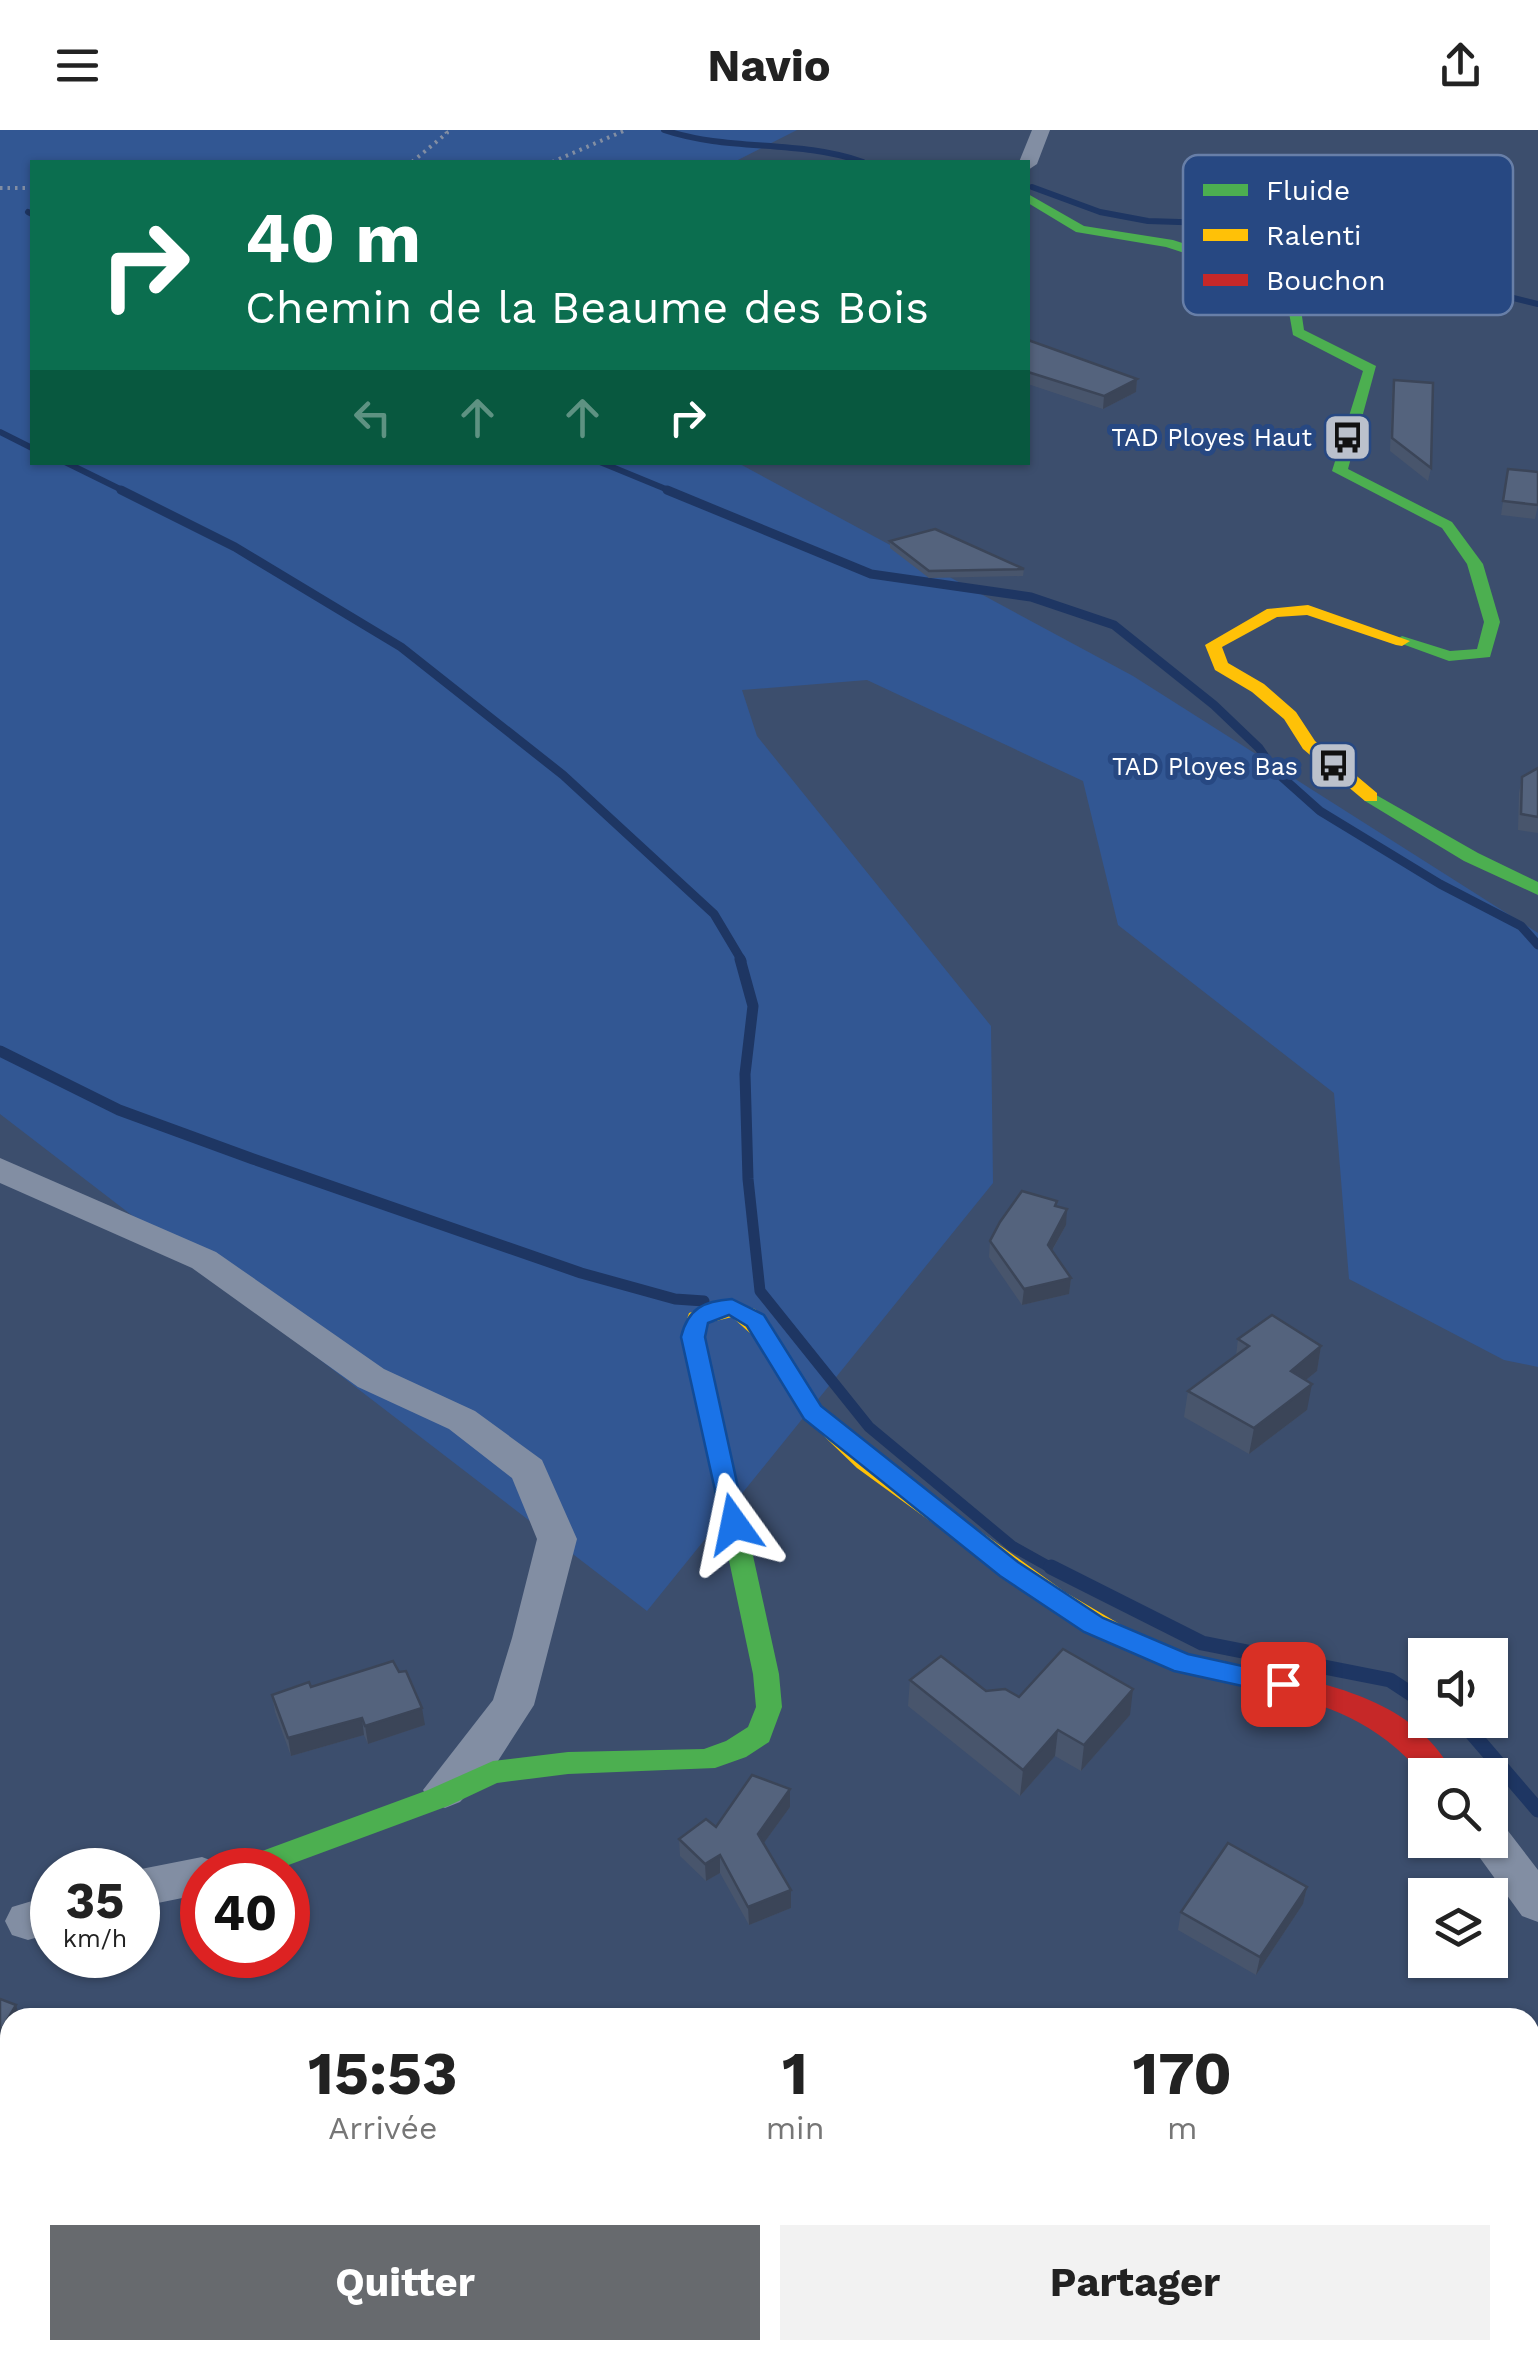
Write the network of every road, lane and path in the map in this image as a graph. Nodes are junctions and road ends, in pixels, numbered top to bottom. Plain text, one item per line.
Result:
1 (445, 130) edge
2 (626, 130) edge
3 (1041, 130) edge
4 (416, 160) edge
5 (557, 160) edge
6 (1030, 160) edge
7 (0, 188) edge
8 (30, 188) edge
9 (1033, 208) edge
10 (1183, 248) edge
11 (1295, 315) edge
12 (1538, 890) edge
13 (0, 1169) edge
14 (1424, 1758) edge
15 (438, 1798) junction
16 (302, 1848) edge
17 (1503, 1858) edge
18 (1538, 1903) edge

1 - 4 path
2 - 5 path
3 - 6 street
7 - 8 path
9 - 10 street
11 - 12 street
13 - 15 street
14 - 15 street
15 - 16 street
17 - 18 street

